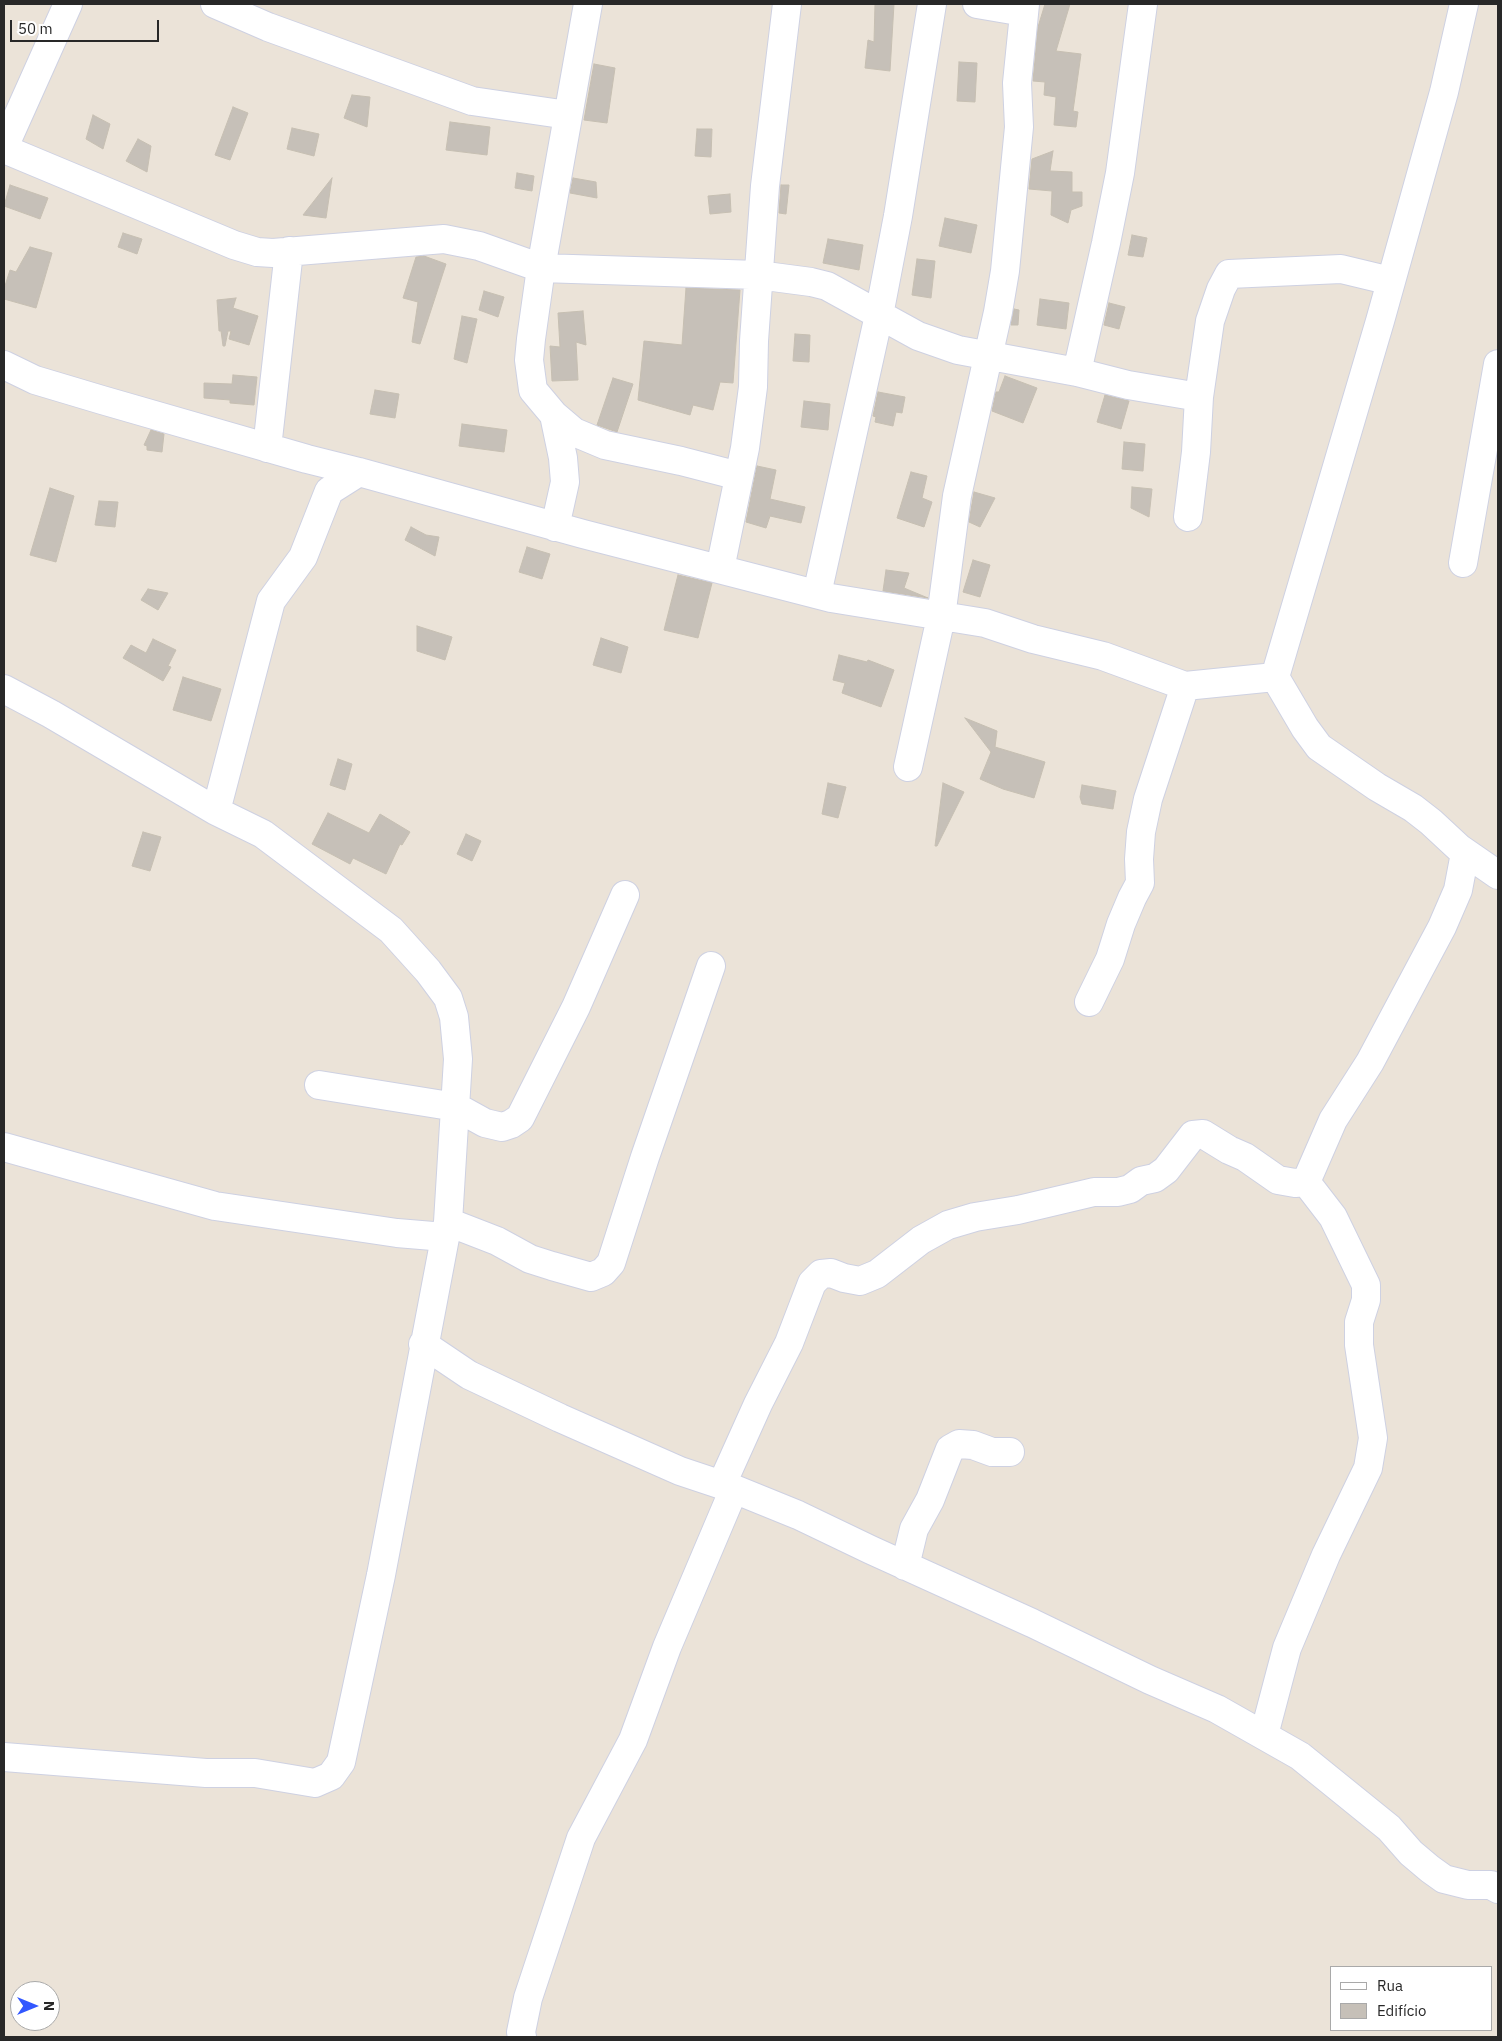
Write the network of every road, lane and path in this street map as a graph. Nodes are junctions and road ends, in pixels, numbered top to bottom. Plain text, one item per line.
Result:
1 (68, 4) edge
2 (215, 4) edge
3 (588, 4) edge
4 (787, 4) edge
5 (932, 4) edge
6 (977, 4) edge
7 (1143, 4) edge
8 (1464, 4) edge
9 (1024, 8) edge
10 (568, 115) junction
11 (4, 148) edge
12 (289, 251) junction
13 (542, 268) junction
14 (758, 275) junction
15 (1391, 281) junction
16 (879, 315) junction
17 (987, 356) junction
18 (1498, 364) edge
19 (4, 365) edge
20 (1077, 372) junction
21 (1199, 397) junction
22 (554, 415) junction
23 (268, 448) junction
24 (308, 459) junction
25 (359, 472) junction
26 (739, 476) junction
27 (329, 491) junction
28 (1188, 517) dead end
29 (555, 527) junction
30 (1463, 563) dead end
31 (720, 569) junction
32 (817, 594) junction
33 (941, 616) junction
34 (1275, 677) junction
35 (1185, 686) junction
36 (4, 690) edge
37 (908, 767) dead end
38 (216, 811) junction
39 (1465, 852) junction
40 (1496, 868) edge
41 (625, 895) dead end
42 (710, 966) dead end
43 (1089, 1002) dead end
44 (319, 1085) dead end
45 (456, 1107) junction
46 (4, 1147) edge
47 (1306, 1182) junction
48 (446, 1229) junction
49 (423, 1344) junction
50 (1010, 1452) dead end
51 (728, 1487) junction
52 (905, 1566) junction
53 (1264, 1735) junction
54 (4, 1757) edge
55 (1498, 1889) edge
56 (522, 2037) edge

1 - 11 street
2 - 10 street
3 - 10 street
4 - 14 street
5 - 16 street
6 - 9 street
7 - 20 street
8 - 15 street
9 - 17 street
10 - 13 street
11 - 12 street
12 - 13 street
12 - 23 street
13 - 14 street
13 - 22 street
14 - 16 street
14 - 26 street
15 - 21 street
15 - 34 street
16 - 17 street
16 - 32 street
17 - 20 street
17 - 33 street
18 - 30 street
19 - 23 street
20 - 21 street
21 - 28 street
22 - 26 street
22 - 29 street
23 - 24 street
24 - 25 street
24 - 27 street
25 - 27 street
25 - 29 street
26 - 31 street
27 - 38 street
29 - 31 street
31 - 32 street
32 - 33 street
33 - 35 street
33 - 37 street
34 - 35 street
34 - 39 street
35 - 43 street
36 - 38 street
38 - 45 street
39 - 40 street
39 - 47 street
41 - 45 street
42 - 48 street
44 - 45 street
45 - 48 street
46 - 48 street
47 - 51 street
47 - 53 street
48 - 49 street
49 - 51 street
49 - 54 street
50 - 52 street
51 - 52 street
51 - 56 street
52 - 53 street
53 - 55 street

